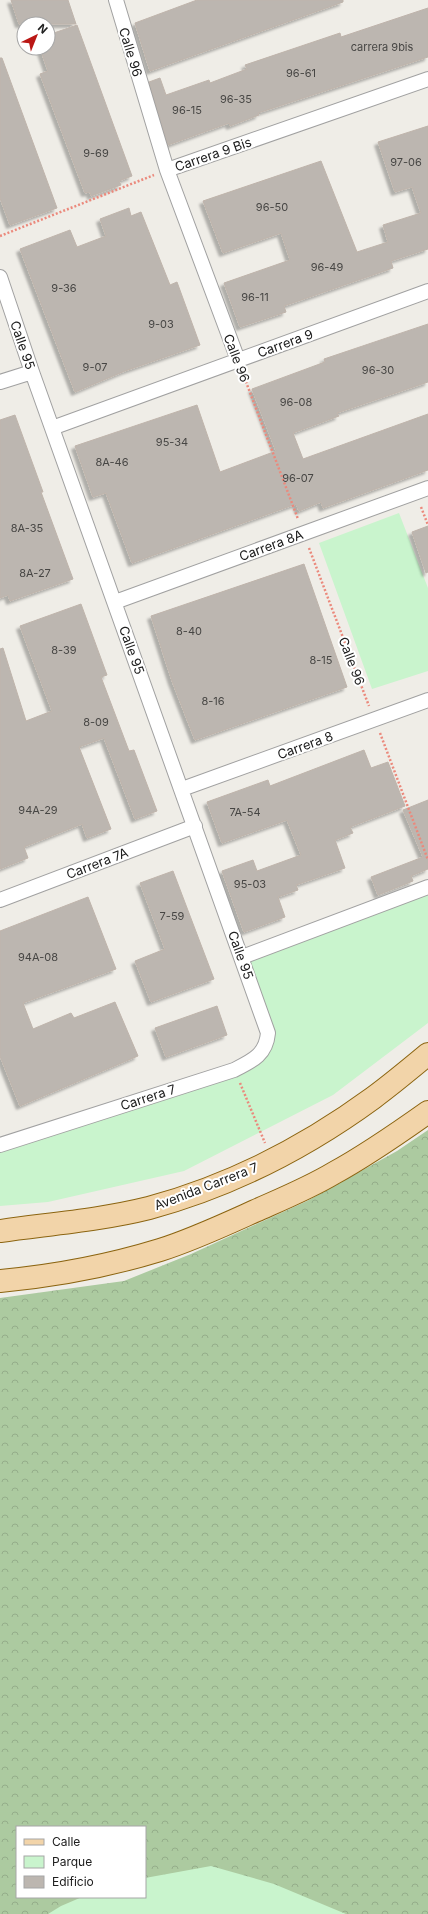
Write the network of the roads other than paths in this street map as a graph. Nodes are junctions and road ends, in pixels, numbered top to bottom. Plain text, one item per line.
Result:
1 (116, 0) edge
2 (428, 79) edge
3 (167, 170) junction
4 (0, 277) edge
5 (428, 291) edge
6 (238, 360) junction
7 (32, 372) junction
8 (0, 382) edge
9 (52, 428) junction
10 (428, 488) edge
11 (115, 602) junction
12 (428, 700) edge
13 (182, 789) junction
14 (195, 826) junction
15 (428, 887) edge
16 (0, 900) edge
17 (242, 957) junction
18 (265, 1022) joint
19 (428, 1054) edge
20 (428, 1112) edge
21 (0, 1144) edge
22 (0, 1231) edge
23 (0, 1281) edge

1 - 3 street, Calle 96
2 - 3 street, Carrera 9 Bis
3 - 6 street, Calle 96
4 - 7 street, Calle 95
5 - 6 street, Carrera 9
6 - 9 street, Carrera 9
7 - 8 street
7 - 9 street, Calle 95
9 - 11 street, Calle 95
10 - 11 street, Carrera 8A
11 - 13 street, Calle 95
12 - 13 street, Carrera 8
13 - 14 street, Calle 95
14 - 16 street, Carrera 7A
14 - 17 street, Calle 95
15 - 17 street
17 - 18 street, Calle 95
18 - 21 street, Carrera 7
19 - 22 main road, Avenida Carrera 7
20 - 23 main road

